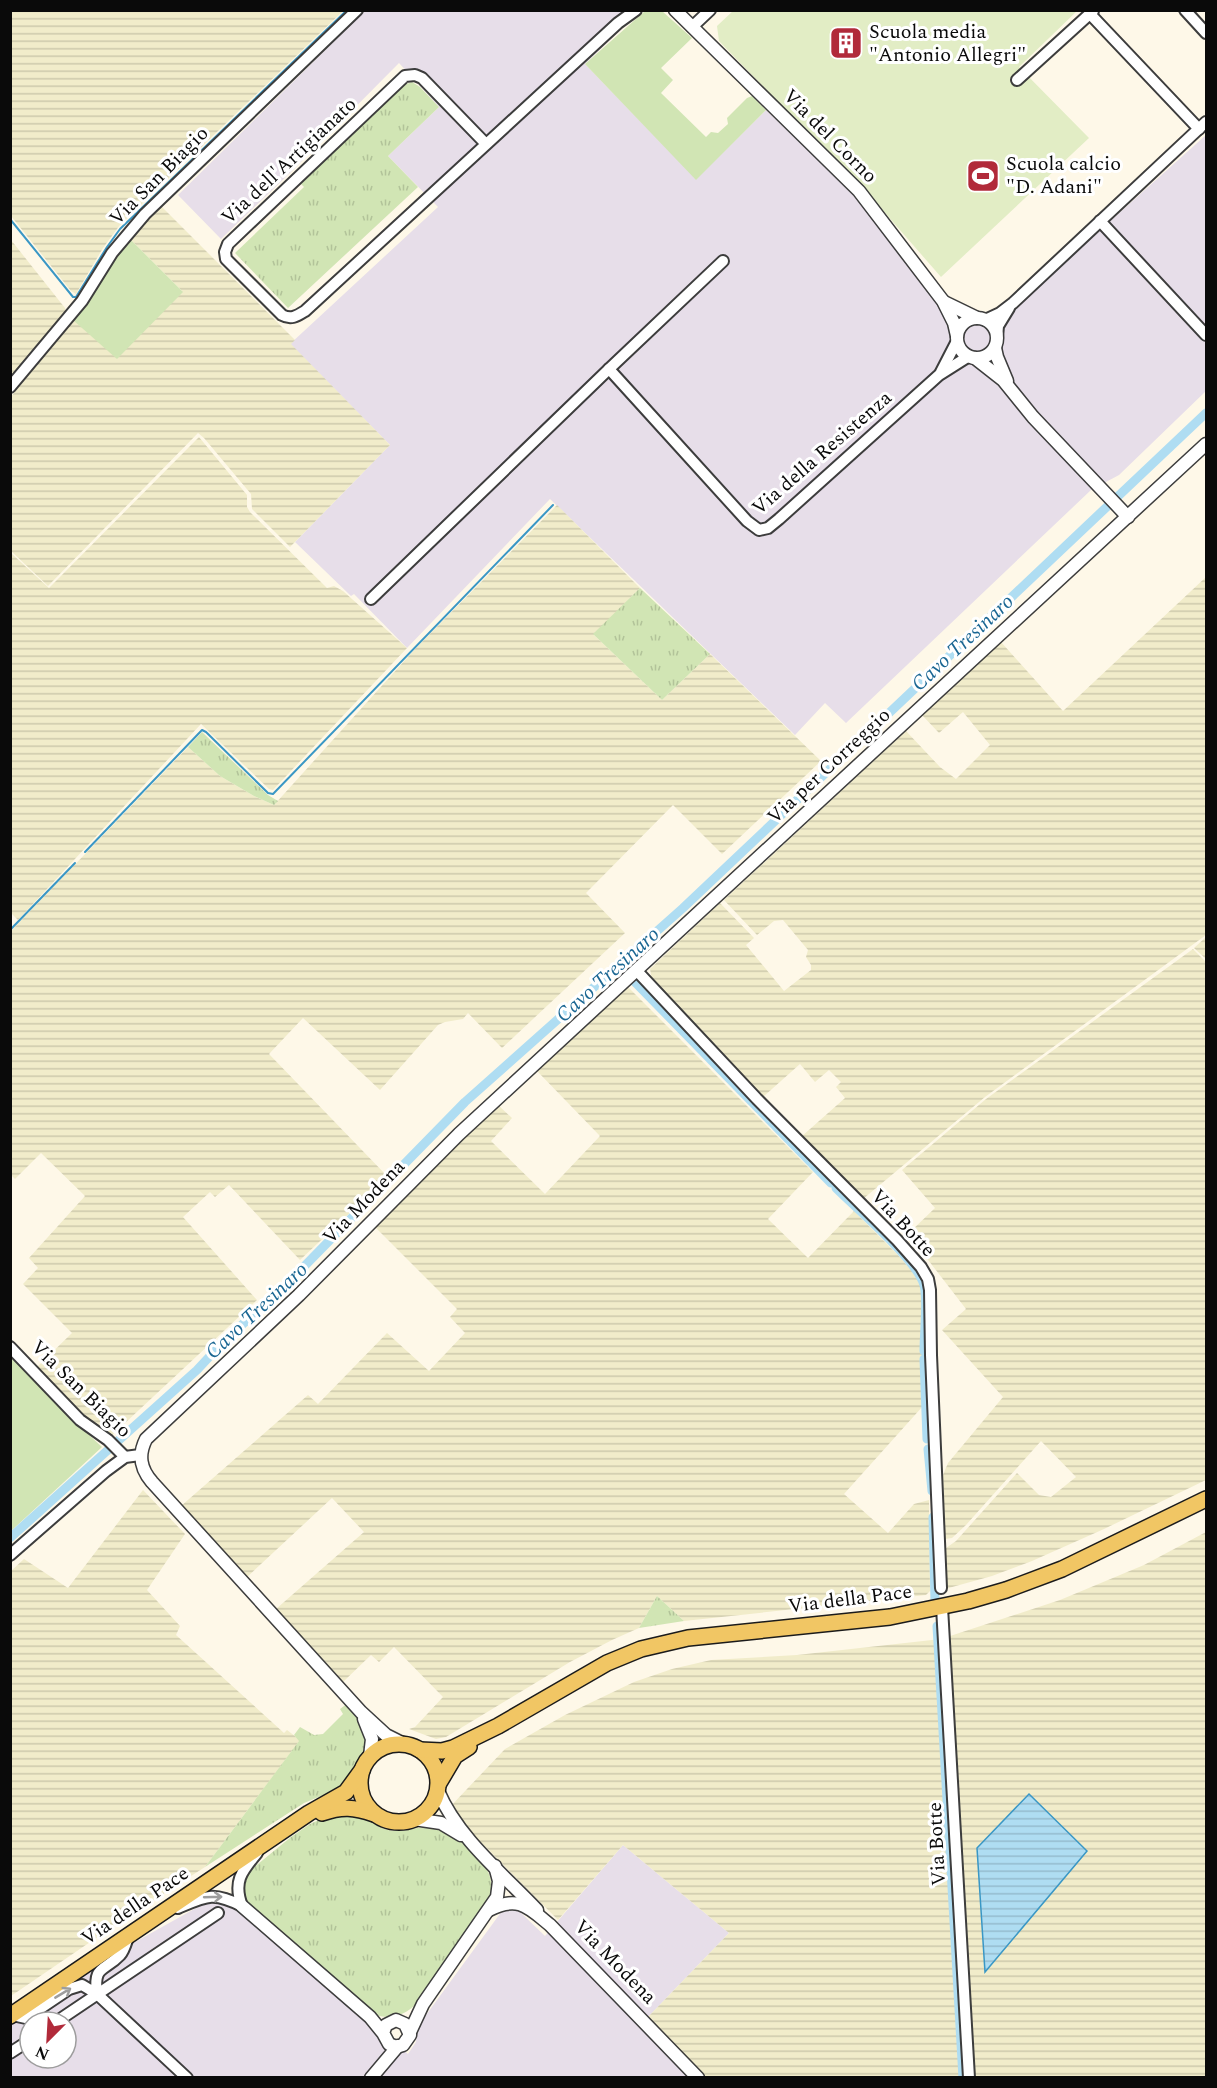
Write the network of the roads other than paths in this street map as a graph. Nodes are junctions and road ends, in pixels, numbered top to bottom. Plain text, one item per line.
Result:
1 (357, 10) edge
2 (625, 10) edge
3 (636, 10) edge
4 (675, 10) edge
5 (710, 10) edge
6 (1185, 10) edge
7 (1092, 12) edge
8 (618, 23) junction
9 (692, 27) junction
10 (1206, 33) edge
11 (1017, 80) dead end
12 (1203, 126) edge
13 (486, 144) junction
14 (1100, 221) junction
15 (723, 261) dead end
16 (943, 301) junction
17 (1012, 303) junction
18 (981, 319) junction
19 (1206, 334) edge
20 (957, 338) junction
21 (996, 343) junction
22 (972, 357) junction
23 (609, 369) junction
24 (939, 375) junction
25 (10, 387) edge
26 (1013, 392) junction
27 (1206, 444) edge
28 (1124, 513) junction
29 (371, 599) dead end
30 (689, 921) joint
31 (636, 970) junction
32 (10, 1347) edge
33 (122, 1454) junction
34 (140, 1455) junction
35 (1206, 1499) edge
36 (10, 1555) edge
37 (940, 1588) dead end
38 (942, 1607) junction
39 (361, 1712) junction
40 (498, 1726) junction
41 (402, 1743) junction
42 (420, 1750) junction
43 (370, 1756) junction
44 (362, 1770) junction
45 (438, 1787) junction
46 (375, 1814) junction
47 (414, 1819) junction
48 (284, 1830) junction
49 (267, 1841) junction
50 (474, 1845) junction
51 (495, 1866) junction
52 (242, 1906) junction
53 (489, 1910) junction
54 (218, 1913) dead end
55 (158, 1916) junction
56 (559, 1932) junction
57 (129, 1935) junction
58 (97, 1994) junction
59 (423, 2004) junction
60 (74, 2010) edge
61 (11, 2016) edge
62 (370, 2018) junction
63 (394, 2021) junction
64 (410, 2032) junction
65 (384, 2036) junction
66 (398, 2046) junction
67 (379, 2067) junction
68 (188, 2078) edge
69 (371, 2078) edge
70 (698, 2078) edge
71 (969, 2078) edge

1 - 25 street, Via San Biagio
2 - 8 street
3 - 8 street, Via dell'Artigianato
4 - 9 street, Via del Corno
5 - 9 street
6 - 10 street
7 - 11 street
7 - 12 street
8 - 13 street, Via dell'Artigianato
9 - 16 street, Via del Corno
12 - 14 street
13 - 13 street, Via dell'Artigianato
14 - 17 street
14 - 19 street
15 - 23 street
16 - 18 street, Via del Corno
16 - 20 street, Via del Corno
17 - 18 street
17 - 21 street
18 - 20 street
18 - 21 street, Via del Corno
20 - 22 street, Via del Corno
20 - 24 street, Via della Resistenza
21 - 22 street
21 - 26 street, Via del Corno
22 - 24 street, Via della Resistenza
22 - 26 street, Via del Corno
23 - 24 street, Via della Resistenza
23 - 29 street
26 - 28 street, Via del Corno
27 - 28 street, Via per Correggio
28 - 30 street, Via per Correggio
30 - 31 street, Via Modena
31 - 34 street, Via Modena
31 - 37 street, Via Botte
32 - 33 street, Via San Biagio
33 - 34 street
33 - 36 street
34 - 39 street
35 - 38 main road, Via della Pace
38 - 40 main road, Via della Pace
38 - 71 street, Via Botte
39 - 41 street
39 - 43 street
40 - 42 main road, Via della Pace
40 - 45 main road, Via della Pace
41 - 42 main road, Via della Pace
41 - 43 main road
42 - 45 main road
43 - 44 main road, Via della Pace
44 - 46 main road
44 - 48 main road, Via della Pace
45 - 47 main road, Via della Pace
45 - 50 street
46 - 47 main road, Via della Pace
46 - 48 main road, Via della Pace
47 - 50 street
48 - 49 main road, Via della Pace
49 - 52 street
49 - 55 main road, Via della Pace
50 - 51 street
51 - 53 street
51 - 56 street
55 -> 52 street
52 - 62 street
53 - 56 street, Via Modena
53 - 59 street
54 - 58 street
55 - 57 main road, Via della Pace
56 - 70 street, Via Modena
57 - 58 street
57 - 61 main road, Via della Pace
58 - 60 street
61 -> 58 street
58 - 68 street
59 - 63 street
59 - 64 street
62 - 63 street
62 - 65 street
63 - 64 street
63 - 65 street
64 - 66 street
65 - 66 street
65 - 67 street
66 - 67 street
67 - 69 street

